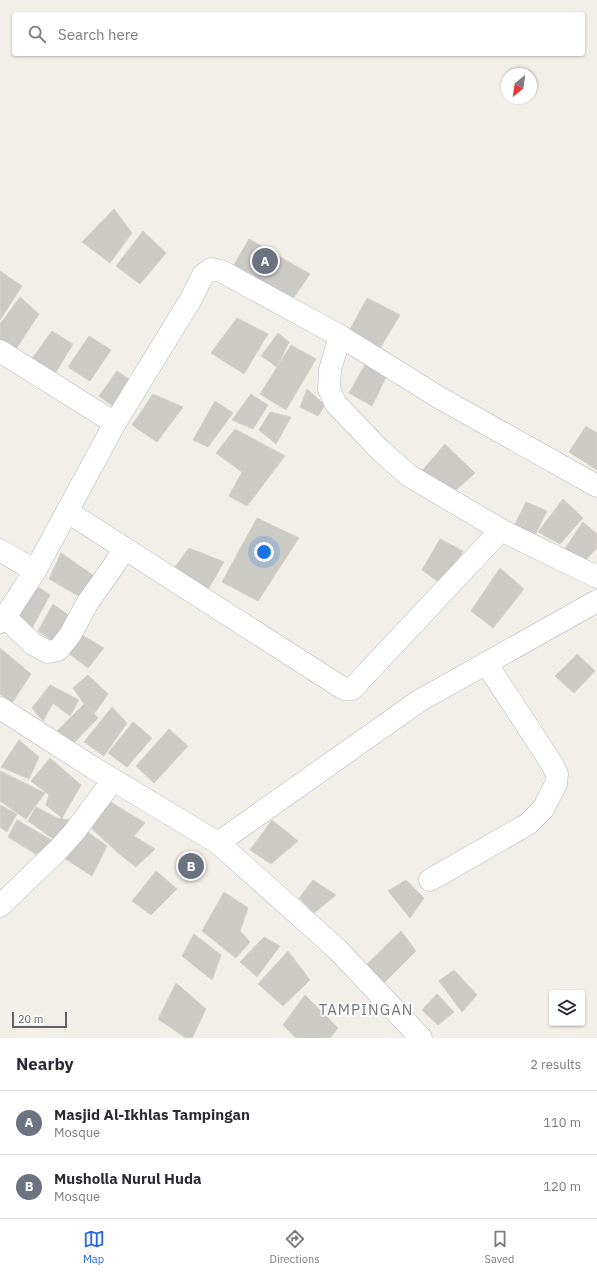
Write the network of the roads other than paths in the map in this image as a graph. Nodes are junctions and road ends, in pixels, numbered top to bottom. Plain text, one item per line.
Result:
1 (340, 336) junction
2 (0, 351) edge
3 (115, 423) junction
4 (597, 486) edge
5 (68, 512) junction
6 (501, 530) junction
7 (124, 548) junction
8 (0, 550) edge
9 (35, 571) junction
10 (597, 577) edge
11 (597, 601) edge
12 (3, 620) edge
13 (486, 663) junction
14 (0, 708) edge
15 (112, 780) junction
16 (218, 843) junction
17 (430, 880) dead end
18 (0, 906) edge
19 (421, 1038) edge

1 - 3 street
1 - 4 street
1 - 6 street
2 - 3 street
3 - 5 street
5 - 7 street
5 - 9 street
6 - 7 street
6 - 10 street
7 - 12 street
8 - 9 street
9 - 12 street
11 - 13 street
13 - 16 street
13 - 17 street
14 - 15 street
15 - 16 street
15 - 18 street
16 - 19 street

